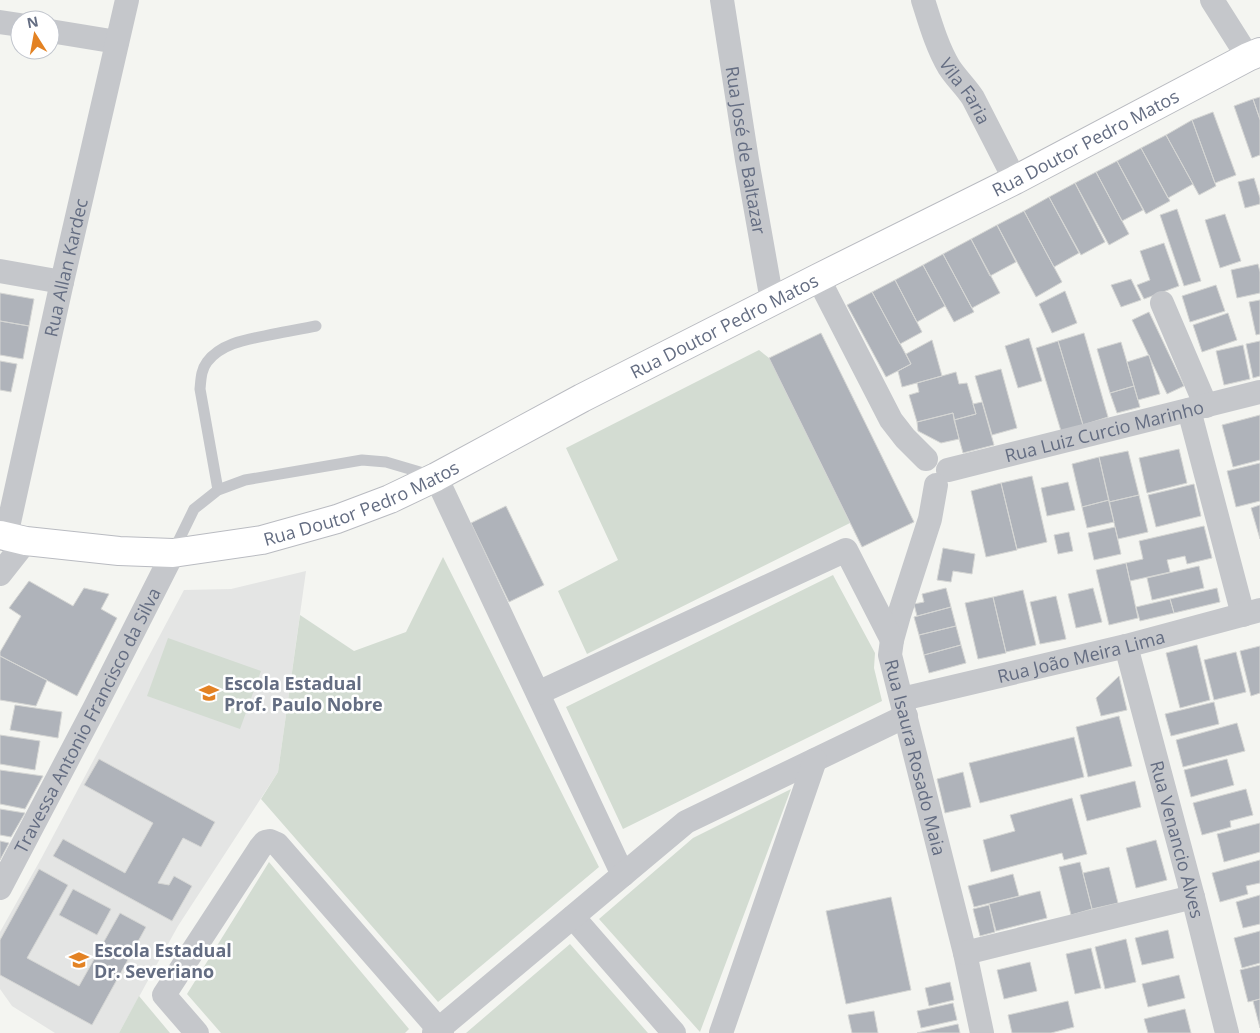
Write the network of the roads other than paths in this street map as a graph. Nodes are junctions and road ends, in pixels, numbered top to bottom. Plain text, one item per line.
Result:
1 (127, 0) edge
2 (722, 0) edge
3 (923, 0) edge
4 (1212, 0) edge
5 (60, 32) edge
6 (117, 42) junction
7 (1254, 54) edge
8 (1015, 180) junction
9 (0, 271) edge
10 (818, 278) junction
11 (62, 282) junction
12 (772, 301) junction
13 (1162, 303) dead end
14 (316, 326) dead end
15 (1260, 392) edge
16 (1197, 408) junction
17 (436, 477) junction
18 (942, 477) junction
19 (218, 490) junction
20 (11, 537) edge
21 (173, 553) junction
22 (0, 574) edge
23 (1252, 612) edge
24 (892, 640) junction
25 (1126, 646) junction
26 (538, 693) junction
27 (904, 708) junction
28 (815, 760) junction
29 (623, 875) junction
30 (0, 888) edge
31 (1193, 897) junction
32 (573, 916) junction
33 (965, 953) junction
34 (438, 1032) edge
35 (197, 1033) edge
36 (674, 1033) edge
37 (722, 1033) edge
38 (982, 1033) edge
39 (1227, 1033) edge

1 - 6 street, Rua Allan Kardec
2 - 12 street, Rua José de Baltazar
3 - 8 street, Vila Faria
4 - 7 street
5 - 6 street
6 - 11 street, Rua Allan Kardec
7 - 8 main road, Rua Doutor Pedro Matos
8 - 10 main road, Rua Doutor Pedro Matos
9 - 11 street
10 - 12 main road, Rua Doutor Pedro Matos
10 - 18 street
11 - 20 street, Rua Allan Kardec
12 - 17 main road, Rua Doutor Pedro Matos
13 - 16 street
14 - 19 lane
15 - 16 street, Rua Luiz Curcio Marinho
16 - 18 street, Rua Luiz Curcio Marinho
16 - 23 street
17 - 19 lane
17 - 21 main road, Rua Doutor Pedro Matos
17 - 26 street
18 - 24 street, Rua Isaura Rosado Maia
19 - 21 lane
20 - 21 main road, Rua Doutor Pedro Matos
20 - 22 street
21 - 30 street, Travessa Antonio Francisco da Silva
23 - 25 street, Rua João Meira Lima
24 - 26 street
24 - 27 street, Rua Isaura Rosado Maia
25 - 27 street, Rua João Meira Lima
25 - 31 street, Rua Venancio Alves
26 - 29 street
27 - 28 street, Rua João Meira Lima
27 - 33 street, Rua Isaura Rosado Maia
28 - 29 street, Rua João Meira Lima
28 - 37 street
29 - 32 street, Rua João Meira Lima
31 - 33 street
31 - 39 street, Rua Venancio Alves
32 - 34 street, Rua João Meira Lima
32 - 36 street
33 - 38 street, Rua Isaura Rosado Maia
34 - 35 street

